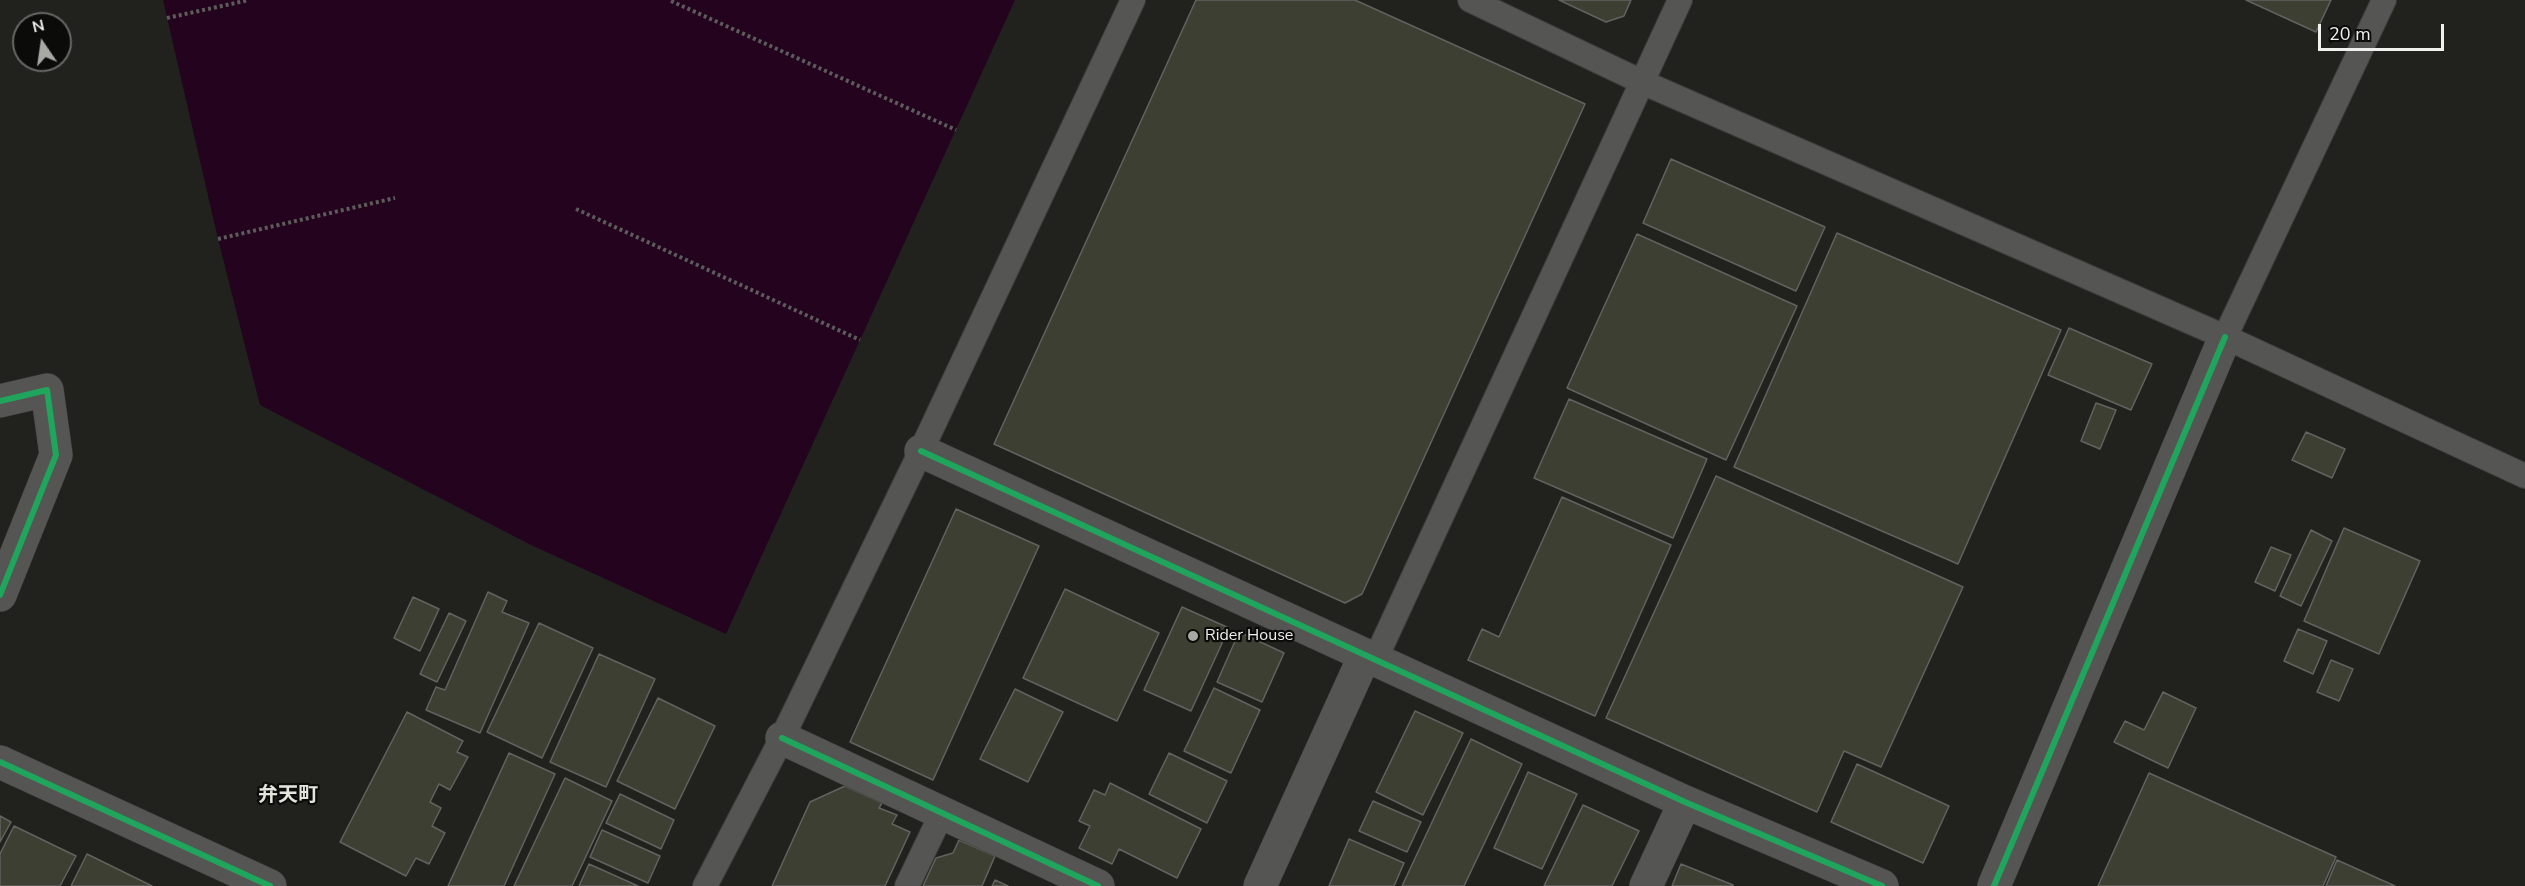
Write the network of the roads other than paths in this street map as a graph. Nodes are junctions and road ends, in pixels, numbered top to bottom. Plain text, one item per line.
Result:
1 (1133, 0) edge
2 (1470, 0) edge
3 (1680, 0) edge
4 (2384, 0) edge
5 (1642, 82) junction
6 (2225, 337) junction
7 (0, 401) edge
8 (921, 451) junction
9 (2525, 476) edge
10 (0, 596) edge
11 (1370, 657) junction
12 (782, 738) junction
13 (0, 762) edge
14 (1685, 802) junction
15 (942, 813) junction
16 (261, 884) edge
17 (705, 886) edge
18 (907, 886) edge
19 (1098, 886) edge
20 (1260, 886) edge
21 (1647, 886) edge
22 (1882, 886) edge
23 (1994, 886) edge

1 - 8 lane
2 - 5 lane
3 - 5 lane
4 - 6 lane
5 - 6 lane
5 - 11 lane
6 - 9 lane
6 - 23 street
7 - 10 street
8 - 11 street
8 - 12 lane
11 - 14 street
11 - 20 street
12 - 15 street
12 - 17 lane
13 - 16 street
14 - 21 street
14 - 22 street
15 - 18 lane
15 - 19 street

